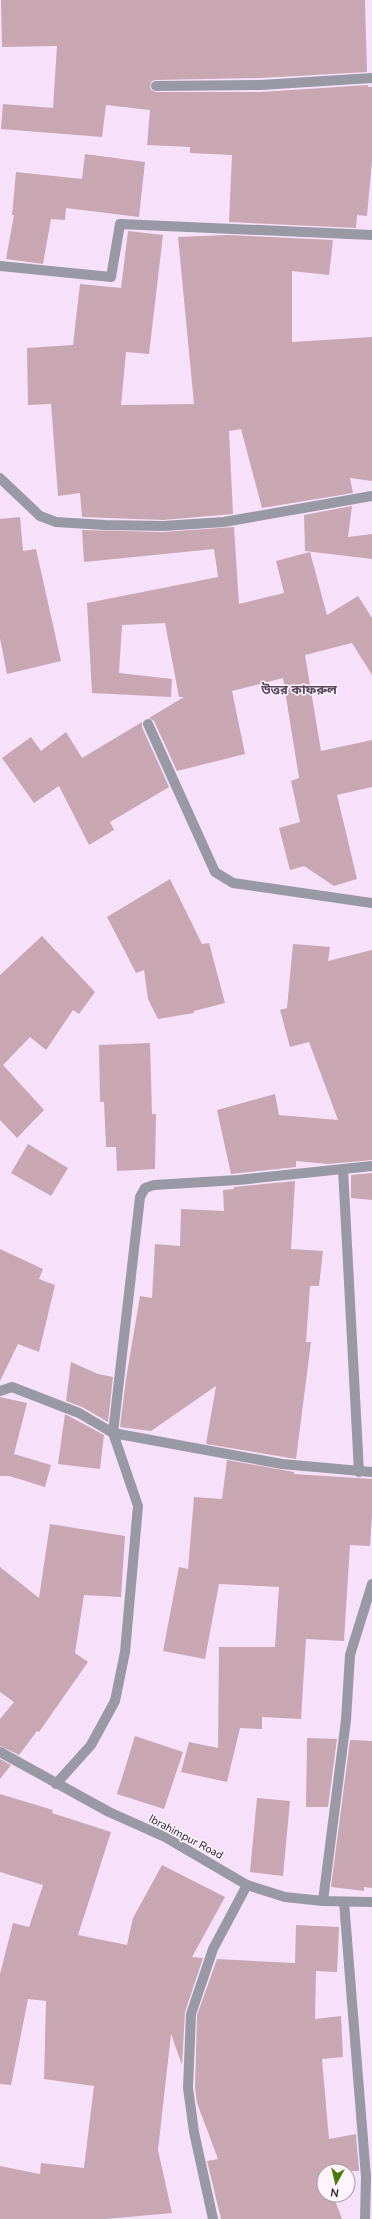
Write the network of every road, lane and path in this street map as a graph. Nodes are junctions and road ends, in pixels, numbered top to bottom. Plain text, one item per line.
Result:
1 (372, 78) edge
2 (156, 86) dead end
3 (372, 231) edge
4 (0, 266) edge
5 (0, 478) edge
6 (372, 496) edge
7 (148, 724) dead end
8 (372, 903) edge
9 (372, 1166) edge
10 (343, 1169) junction
11 (0, 1391) edge
12 (113, 1433) junction
13 (359, 1472) junction
14 (372, 1472) edge
15 (372, 1584) edge
16 (0, 1752) edge
17 (56, 1784) junction
18 (247, 1885) junction
19 (323, 1901) junction
20 (344, 1902) junction
21 (372, 1902) edge
22 (213, 2219) edge
23 (365, 2219) edge

1 - 2 street
3 - 4 street
5 - 6 street
7 - 8 street
9 - 10 street
10 - 12 street
10 - 13 street
11 - 12 street
12 - 13 street
12 - 17 street
13 - 14 street
15 - 19 street
16 - 17 street, Ibrahimpur Road
17 - 18 street, Ibrahimpur Road
18 - 19 street, Ibrahimpur Road
18 - 22 street
19 - 20 street, Ibrahimpur Road
20 - 21 street, Ibrahimpur Road
20 - 23 street

